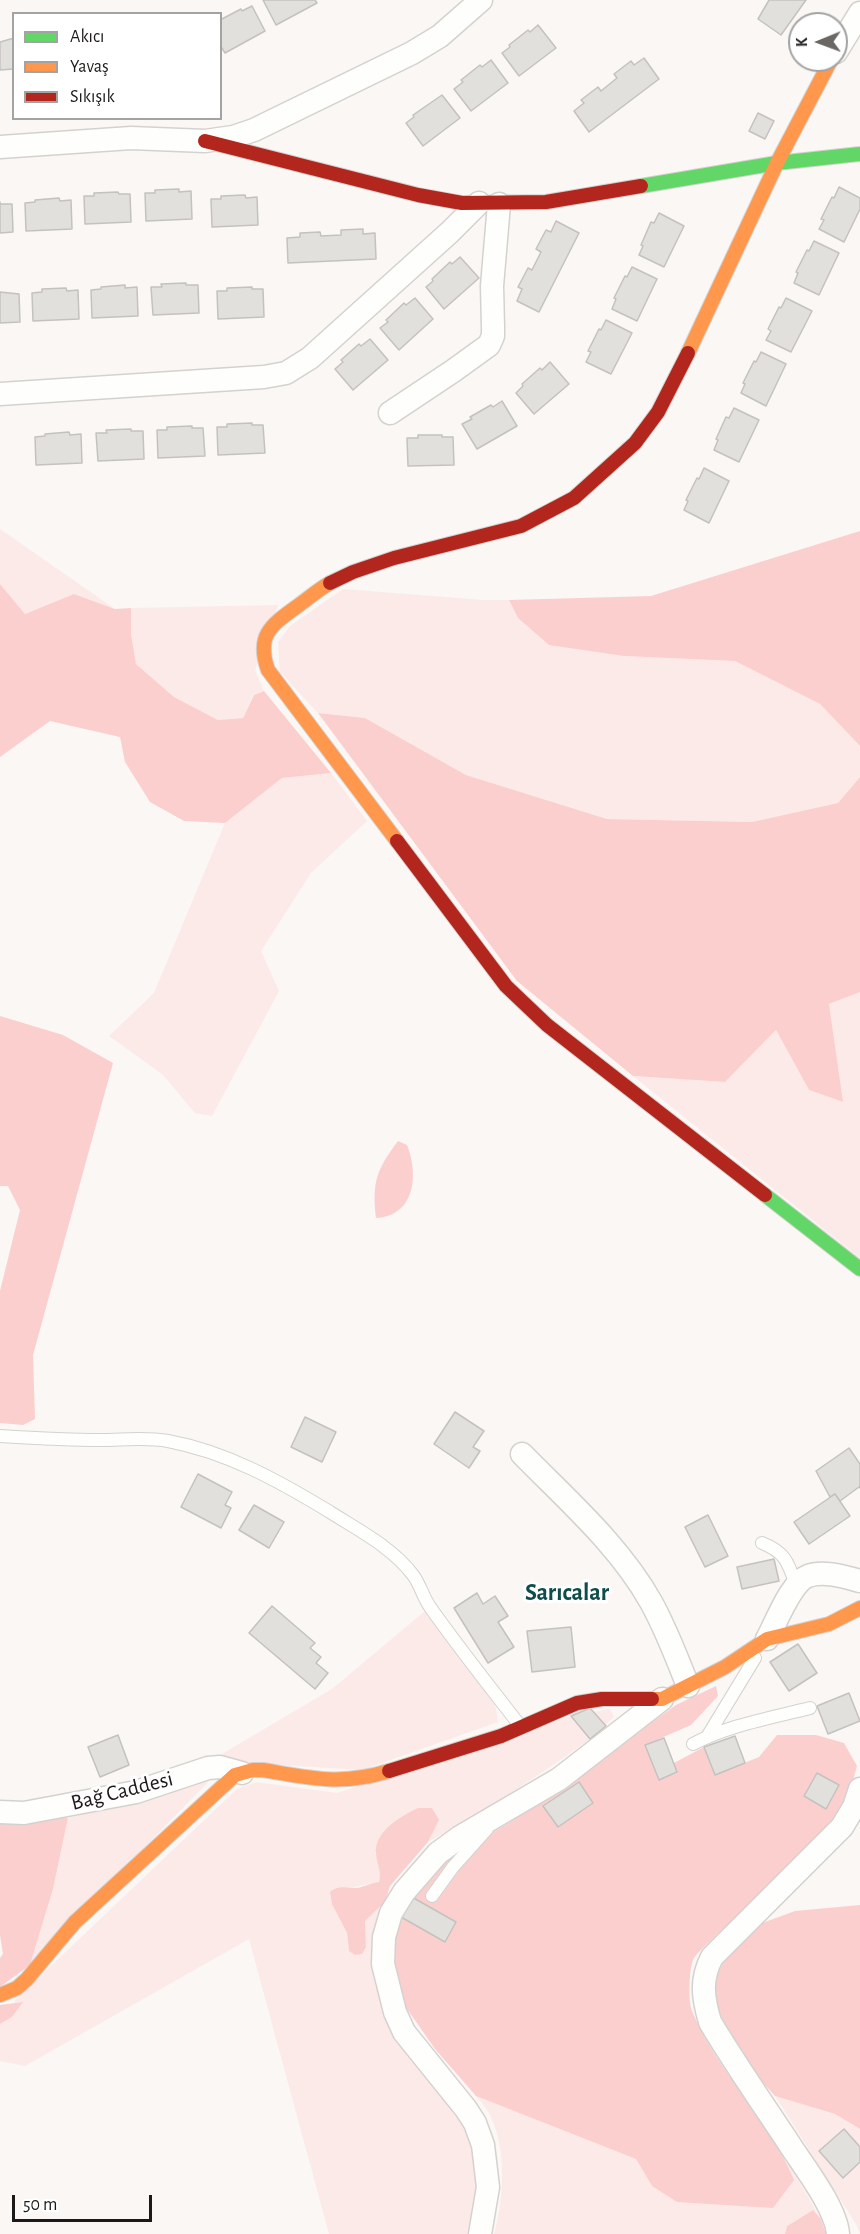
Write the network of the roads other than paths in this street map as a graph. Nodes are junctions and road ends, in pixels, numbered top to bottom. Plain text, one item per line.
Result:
1 (482, 0) edge
2 (860, 13) edge
3 (848, 32) edge
4 (825, 72) edge
5 (205, 141) junction
6 (0, 147) edge
7 (860, 154) edge
8 (777, 164) junction
9 (489, 203) junction
10 (0, 394) edge
11 (390, 413) dead end
12 (860, 1269) edge
13 (0, 1436) edge
14 (522, 1454) dead end
15 (762, 1543) dead end
16 (860, 1581) edge
17 (796, 1585) junction
18 (860, 1608) edge
19 (767, 1639) junction
20 (688, 1686) junction
21 (662, 1700) junction
22 (810, 1708) dead end
23 (521, 1728) junction
24 (707, 1737) junction
25 (693, 1744) dead end
26 (242, 1773) junction
27 (860, 1790) edge
28 (0, 1812) edge
29 (500, 1815) junction
30 (432, 1896) dead end
31 (0, 1995) edge
32 (480, 2234) edge
33 (838, 2234) edge

1 - 5 street
2 - 3 street
4 - 8 street
5 - 6 street
5 - 9 street
7 - 8 street
8 - 9 street
8 - 12 street
9 - 10 street
9 - 11 street
13 - 23 lane
14 - 20 street
15 - 17 lane
16 - 17 street
17 - 19 street
18 - 19 street
19 - 20 street
19 - 24 lane
20 - 21 street
21 - 23 street
21 - 29 street
22 - 24 lane
23 - 26 street
24 - 25 lane
26 - 28 street, Bağ Caddesi
26 - 31 street
27 - 33 street
29 - 30 lane
29 - 32 street

